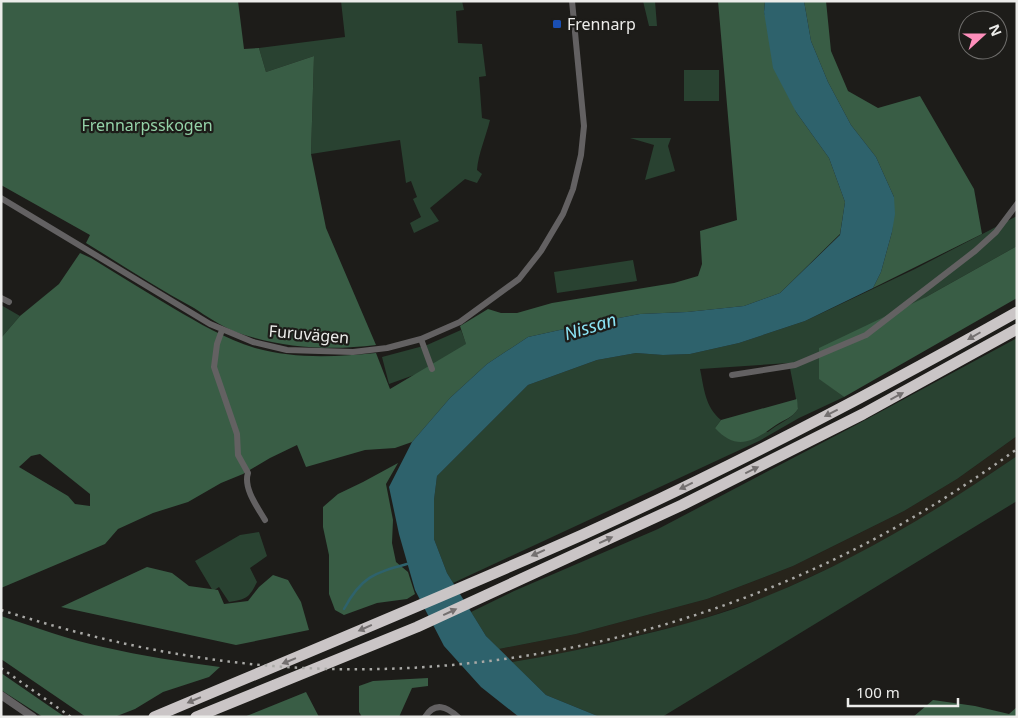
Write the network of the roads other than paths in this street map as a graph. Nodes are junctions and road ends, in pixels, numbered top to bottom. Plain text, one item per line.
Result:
1 (572, 1) edge
2 (1, 198) edge
3 (1017, 204) edge
4 (1, 298) edge
5 (9, 302) dead end
6 (1017, 312) edge
7 (1017, 329) edge
8 (222, 330) junction
9 (421, 339) junction
10 (432, 369) dead end
11 (732, 375) dead end
12 (264, 520) dead end
13 (1, 695) edge
14 (33, 717) edge
15 (154, 717) edge
16 (196, 717) edge
17 (425, 717) edge
18 (458, 717) edge

1 - 9 street, Furuvägen
2 - 8 street, Furuvägen
3 - 11 street
4 - 5 street
6 -> 15 highway
16 -> 7 highway
8 - 9 street, Furuvägen
8 - 12 street
9 - 10 street
13 - 14 street
17 - 18 street

